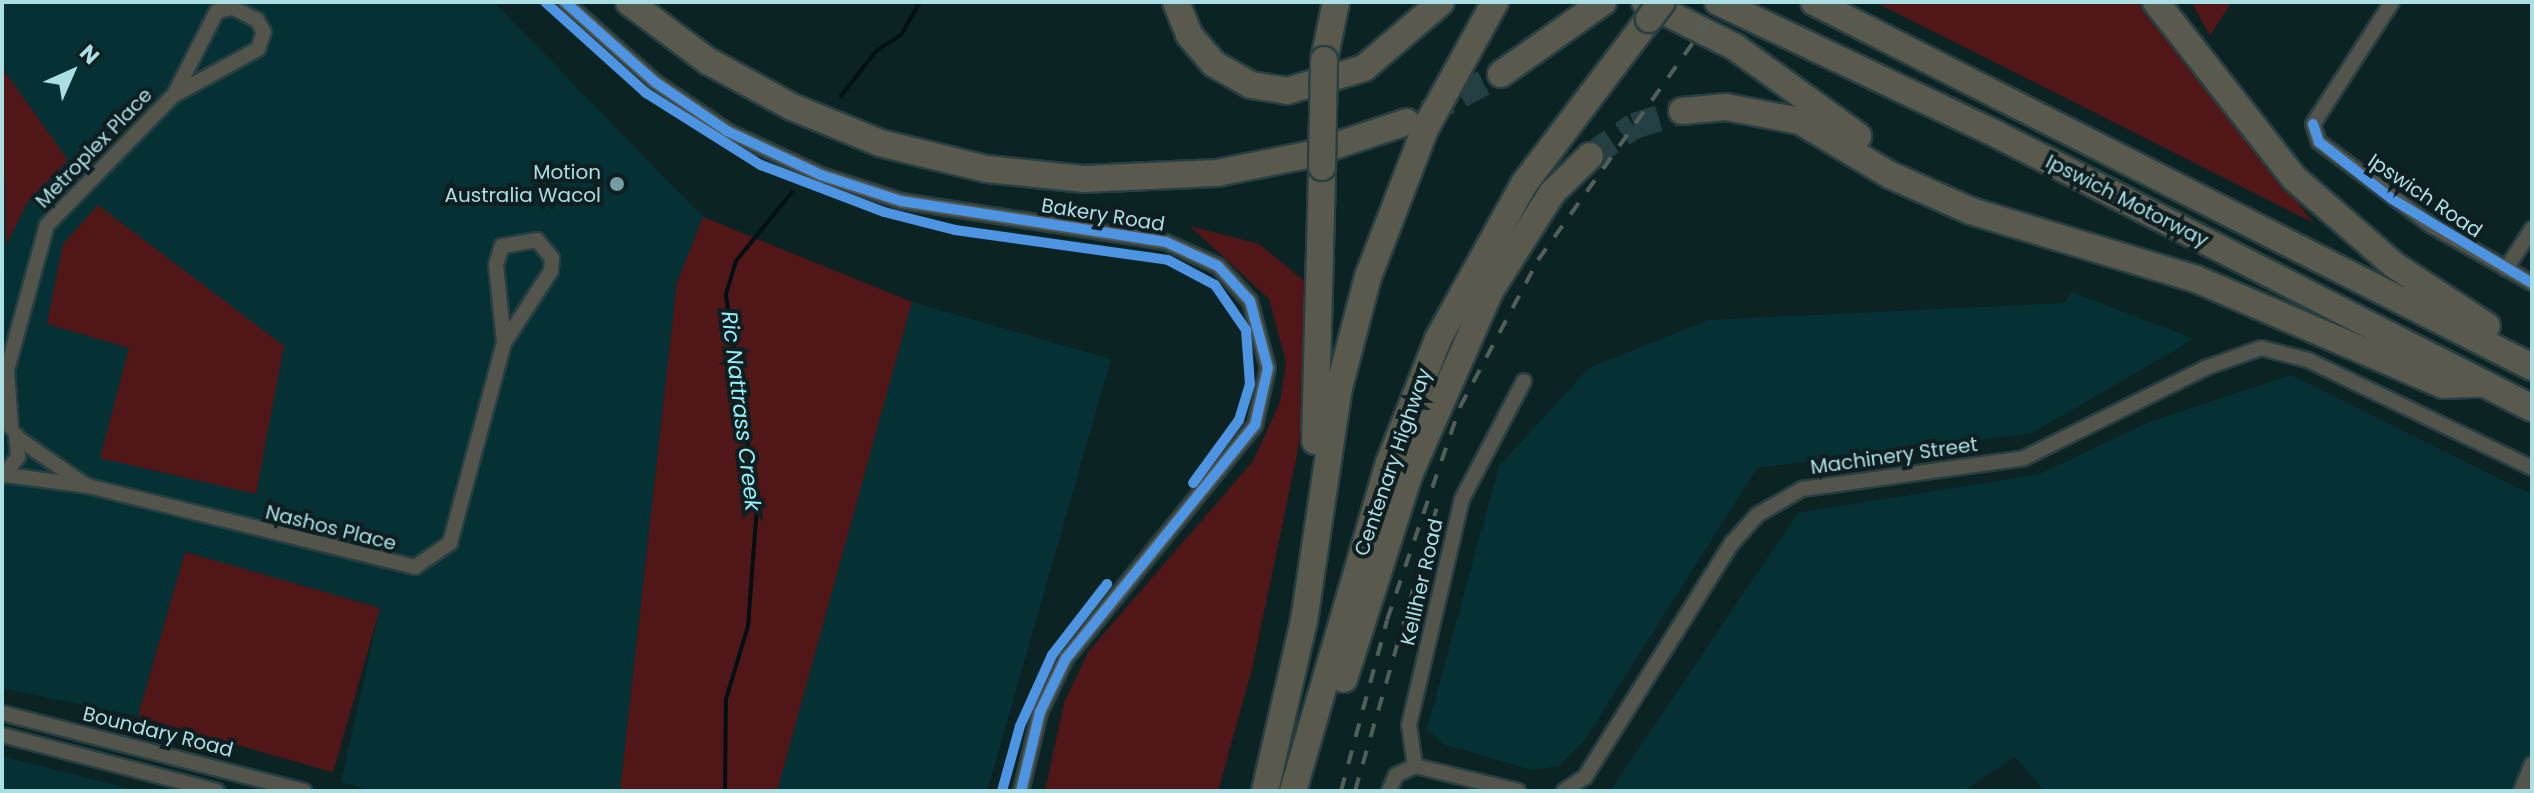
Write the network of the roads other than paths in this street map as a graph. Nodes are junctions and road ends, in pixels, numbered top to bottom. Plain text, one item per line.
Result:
1 (565, 2) edge
2 (629, 2) edge
3 (1176, 2) edge
4 (1336, 2) edge
5 (1441, 2) edge
6 (1495, 2) edge
7 (1603, 2) edge
8 (1718, 2) edge
9 (1814, 2) edge
10 (2156, 2) edge
11 (2170, 2) edge
12 (2392, 2) edge
13 (1652, 8) edge
14 (2179, 34) junction
15 (1501, 74) tunnel mouth
16 (174, 95) junction
17 (1682, 111) tunnel mouth
18 (1407, 122) tunnel mouth
19 (1590, 156) tunnel mouth
20 (1937, 195) junction
21 (2532, 229) edge
22 (2506, 269) junction
23 (2532, 283) edge
24 (504, 343) junction
25 (2532, 352) edge
26 (2532, 367) edge
27 (5, 374) edge
28 (1524, 381) dead end
29 (2484, 383) junction
30 (2532, 408) edge
31 (10, 428) edge
32 (2532, 468) edge
33 (4, 476) edge
34 (1324, 480) junction
35 (88, 486) junction
36 (2, 713) edge
37 (3, 737) edge
38 (2532, 764) edge
39 (1415, 766) junction
40 (217, 791) edge
41 (304, 791) edge
42 (1021, 791) edge
43 (1265, 791) edge
44 (1293, 791) edge
45 (1307, 791) edge
46 (1389, 791) edge
47 (1518, 791) edge
48 (1564, 791) edge
49 (2521, 791) edge

1 - 42 street, Bakery Road
2 - 18 highway
3 - 5 highway
4 - 34 highway, bridge
6 - 34 highway
7 - 15 highway
8 - 29 highway, Ipswich Motorway
9 - 26 highway, Ipswich Motorway
10 - 14 highway
11 - 14 highway
12 - 22 street, Ipswich Road
13 - 20 highway
13 - 44 highway, Centenary Highway
14 - 25 highway
16 - 16 street, Metroplex Place
16 - 27 street, Metroplex Place
17 - 20 highway
19 - 45 highway
20 - 29 highway
21 - 22 street
22 - 23 street, Ipswich Road
24 - 24 street, Nashos Place
24 - 35 street, Nashos Place
27 - 31 street, Metroplex Place
28 - 39 street, Kelliher Road
29 - 30 highway, Ipswich Motorway
31 - 33 street, Metroplex Place
31 - 35 street, Nashos Place
32 - 48 street, Machinery Street
33 - 35 street, Nashos Place
34 - 43 highway
36 - 41 street, Boundary Road
37 - 40 street, Boundary Road
38 - 49 street
39 - 46 street
39 - 47 street

